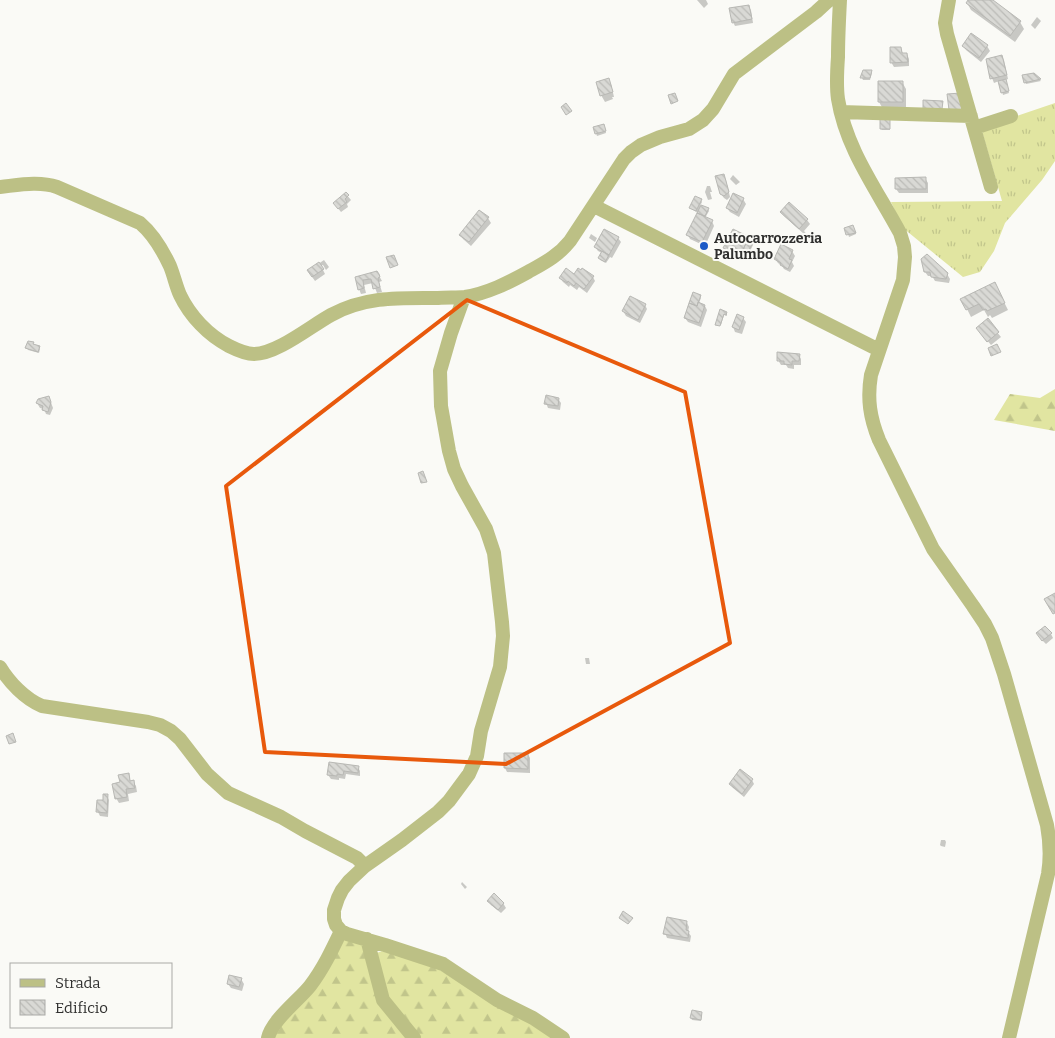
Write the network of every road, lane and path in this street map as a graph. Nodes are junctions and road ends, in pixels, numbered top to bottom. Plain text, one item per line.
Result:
1 (829, 0) edge
2 (840, 0) edge
3 (948, 0) edge
4 (841, 112) junction
5 (1011, 116) dead end
6 (973, 122) junction
7 (0, 187) edge
8 (991, 187) dead end
9 (594, 206) junction
10 (464, 297) junction
11 (879, 350) junction
12 (0, 666) edge
13 (365, 866) junction
14 (341, 931) junction
15 (367, 939) junction
16 (268, 1038) edge
17 (414, 1038) edge
18 (563, 1038) edge
19 (1009, 1038) edge

1 - 9 street
2 - 4 street
3 - 6 street
4 - 6 street
4 - 11 street
5 - 6 street
6 - 8 street
7 - 10 street
9 - 10 street
9 - 11 street
10 - 13 street
11 - 19 street
12 - 13 street
13 - 14 street
14 - 15 street
14 - 16 street
15 - 17 street
15 - 18 street

